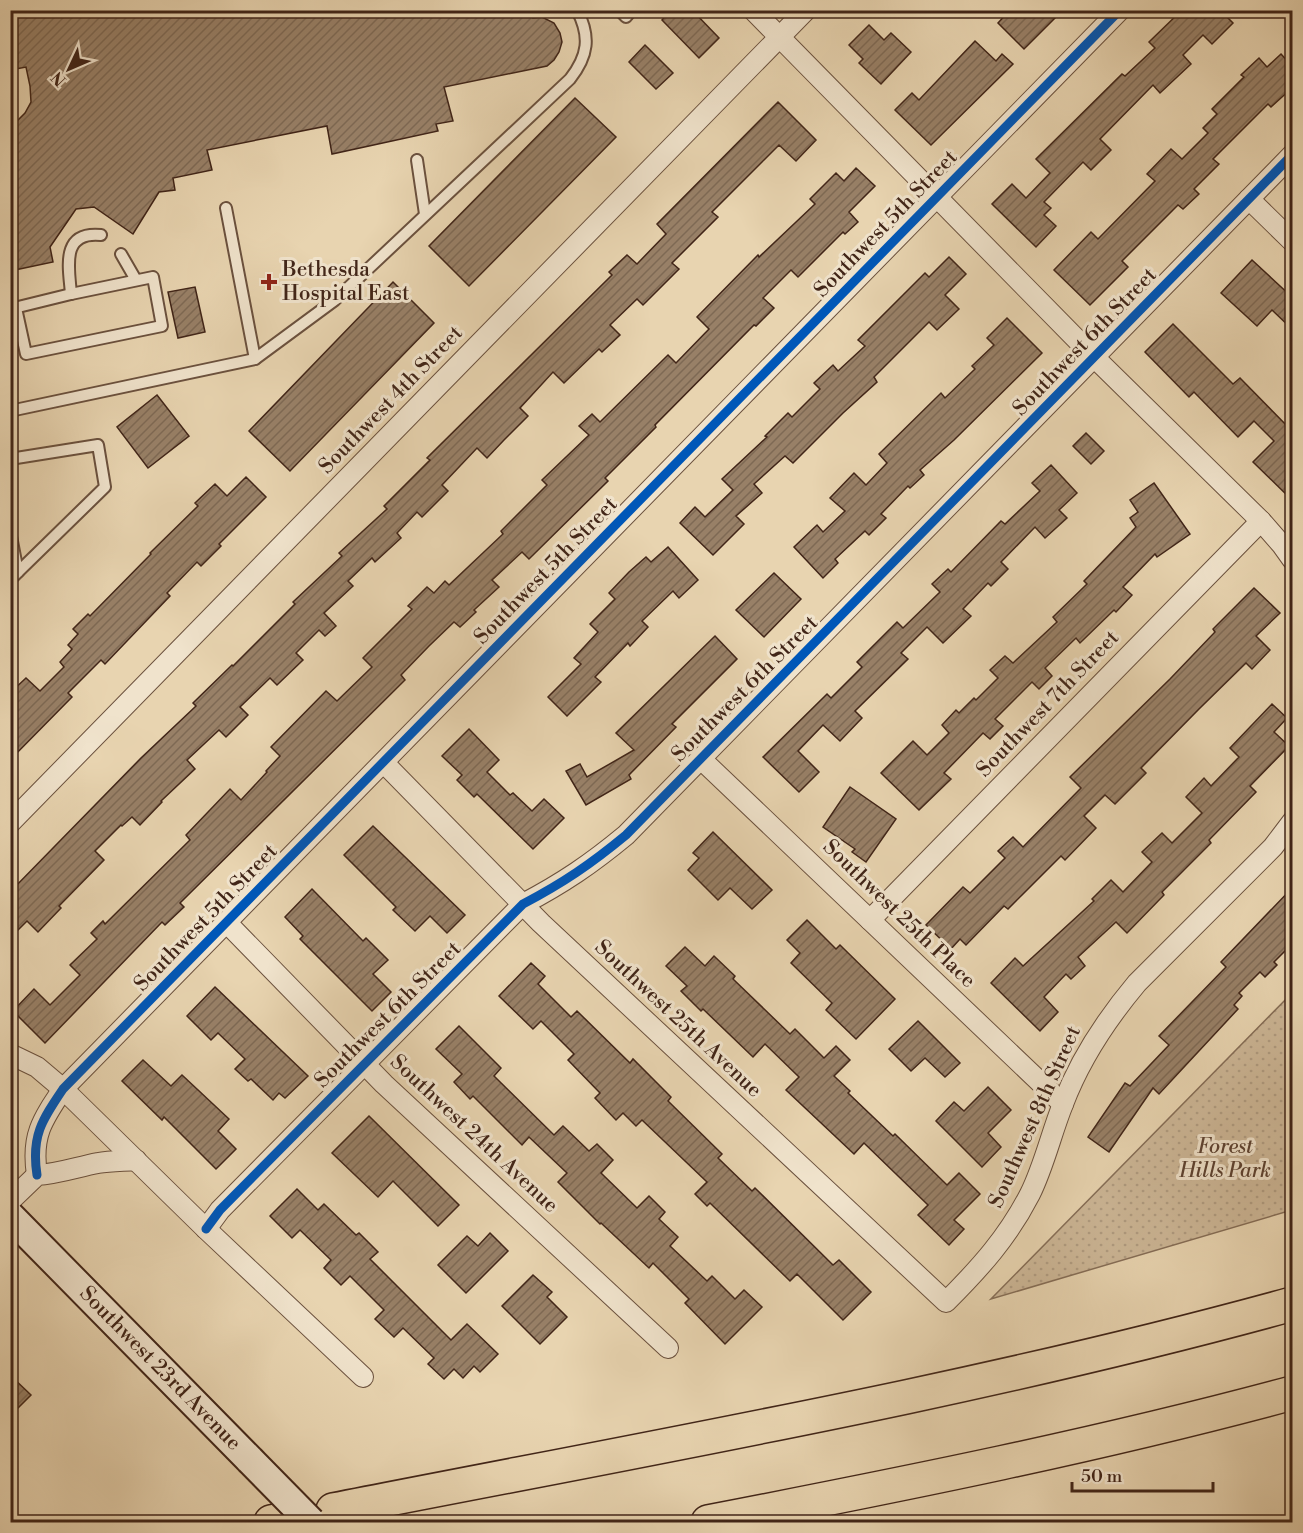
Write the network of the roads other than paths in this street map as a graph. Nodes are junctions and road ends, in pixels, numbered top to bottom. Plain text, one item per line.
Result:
1 (577, 10) edge
2 (619, 10) edge
3 (632, 10) edge
4 (753, 10) edge
5 (806, 10) edge
6 (1120, 10) edge
7 (780, 37) junction
8 (1293, 155) edge
9 (417, 160) dead end
10 (937, 197) junction
11 (1249, 199) junction
12 (226, 208) dead end
13 (425, 214) junction
14 (101, 236) dead end
15 (1293, 241) edge
16 (121, 254) dead end
17 (136, 280) junction
18 (71, 294) junction
19 (13, 309) edge
20 (1095, 358) junction
21 (255, 359) junction
22 (10, 411) edge
23 (10, 459) edge
24 (1261, 521) junction
25 (10, 531) edge
26 (1293, 559) edge
27 (14, 576) edge
28 (701, 759) junction
29 (384, 763) junction
30 (1293, 822) edge
31 (10, 823) edge
32 (523, 904) junction
33 (870, 920) junction
34 (226, 923) junction
35 (10, 1054) edge
36 (365, 1064) junction
37 (63, 1089) junction
38 (1063, 1104) junction
39 (136, 1160) junction
40 (37, 1175) junction
41 (10, 1201) edge
42 (10, 1216) edge
43 (206, 1229) junction
44 (946, 1302) joint
45 (1293, 1304) edge
46 (668, 1348) dead end
47 (363, 1377) dead end
48 (1293, 1393) edge
49 (322, 1516) edge
50 (708, 1522) edge

1 - 13 lane
2 - 3 lane
4 - 7 street
5 - 7 street, Southwest 4th Street
6 - 10 street, Southwest 5th Street
7 - 10 street
7 - 31 street, Southwest 4th Street
8 - 11 street, Southwest 6th Street
9 - 13 lane
10 - 20 street
10 - 29 street, Southwest 5th Street
11 - 15 street
11 - 20 street, Southwest 6th Street
12 - 21 lane
13 - 21 lane
14 - 18 lane
16 - 17 lane
17 - 18 lane
17 - 19 lane
18 - 19 lane
20 - 24 street
20 - 28 street, Southwest 6th Street
21 - 22 lane
23 - 27 lane
24 - 26 street
24 - 33 street, Southwest 7th Street
25 - 27 lane
28 - 32 street, Southwest 6th Street
28 - 33 street, Southwest 25th Place
29 - 32 street, Southwest 25th Avenue
29 - 34 street, Southwest 5th Street
30 - 38 street, Southwest 8th Street
32 - 36 street, Southwest 6th Street
32 - 44 street, Southwest 25th Avenue
33 - 38 street, Southwest 25th Place
34 - 36 street, Southwest 24th Avenue
34 - 37 street, Southwest 5th Street
35 - 37 street
36 - 43 street, Southwest 6th Street
36 - 46 street, Southwest 24th Avenue
37 - 39 street
37 - 40 street, Southwest 5th Street
38 - 44 street, Southwest 8th Street
39 - 40 street
39 - 43 street
40 - 41 street
42 - 49 street, Southwest 23rd Avenue, bridge
43 - 47 street
45 - 49 highway
48 - 50 highway

